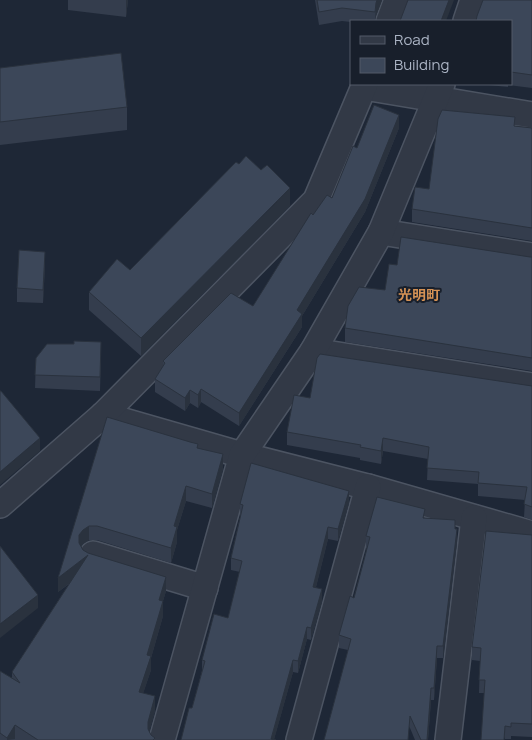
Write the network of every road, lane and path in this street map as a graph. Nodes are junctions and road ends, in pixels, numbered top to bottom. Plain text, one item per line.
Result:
1 (397, 0) edge
2 (473, 0) edge
3 (389, 20) edge
4 (466, 20) edge
5 (364, 86) edge
6 (439, 92) edge
7 (532, 115) edge
8 (381, 232) junction
9 (532, 256) edge
10 (314, 350) junction
11 (532, 386) edge
12 (103, 415) junction
13 (242, 456) junction
14 (368, 487) junction
15 (0, 505) edge
16 (474, 518) junction
17 (532, 534) edge
18 (93, 554) edge
19 (205, 588) junction
20 (162, 740) edge
21 (299, 740) edge
22 (448, 740) edge

1 - 3 street
2 - 4 street
5 - 6 street
5 - 12 street
6 - 7 street
6 - 8 street
8 - 9 street
8 - 10 street
10 - 11 street
10 - 13 street
12 - 13 street
12 - 15 street
13 - 14 street
13 - 19 street
14 - 16 street
14 - 21 street
16 - 17 street
16 - 22 street
18 - 19 street
19 - 20 street

